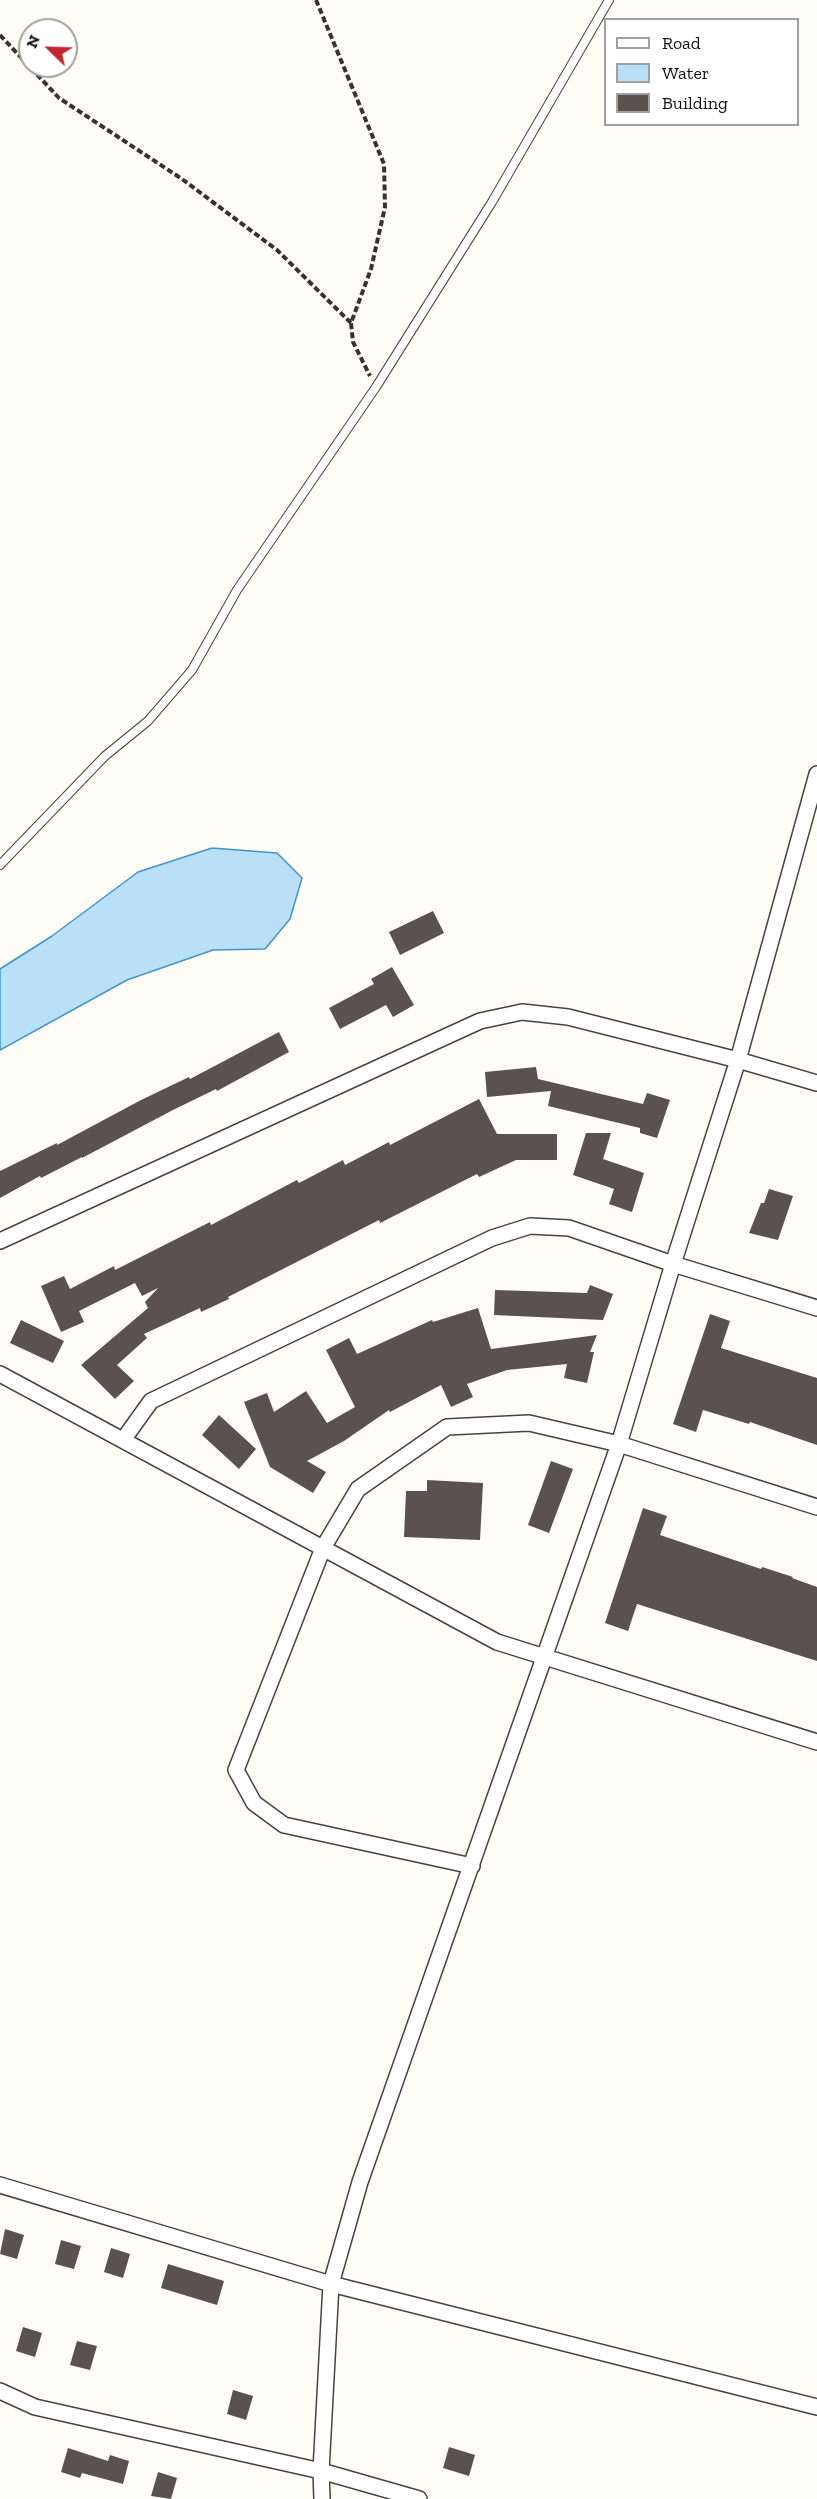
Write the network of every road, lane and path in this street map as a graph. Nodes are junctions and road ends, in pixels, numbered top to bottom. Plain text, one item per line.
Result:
1 (316, 0) edge
2 (609, 0) edge
3 (0, 35) edge
4 (351, 323) junction
5 (376, 387) junction
6 (817, 774) edge
7 (0, 865) edge
8 (738, 1060) junction
9 (817, 1083) edge
10 (0, 1241) edge
11 (673, 1264) junction
12 (817, 1308) edge
13 (0, 1374) edge
14 (123, 1440) junction
15 (619, 1444) junction
16 (817, 1507) edge
17 (323, 1548) junction
18 (546, 1657) junction
19 (817, 1742) edge
20 (472, 1866) junction
21 (0, 2185) edge
22 (331, 2284) junction
23 (0, 2391) edge
24 (817, 2407) edge
25 (321, 2471) junction
26 (322, 2499) edge
27 (419, 2499) edge

1 - 4 path
2 - 5 lane
3 - 4 path
4 - 5 path
5 - 7 lane
6 - 8 street
8 - 9 street
8 - 10 street
8 - 11 street
11 - 12 street
11 - 14 street
11 - 15 street
13 - 14 street
14 - 17 street
15 - 16 street
15 - 17 street
15 - 18 street
17 - 18 street
17 - 20 street
18 - 19 street
18 - 20 street
20 - 22 street
21 - 22 street
22 - 24 street
22 - 25 street
23 - 25 street
25 - 26 street
25 - 27 street

